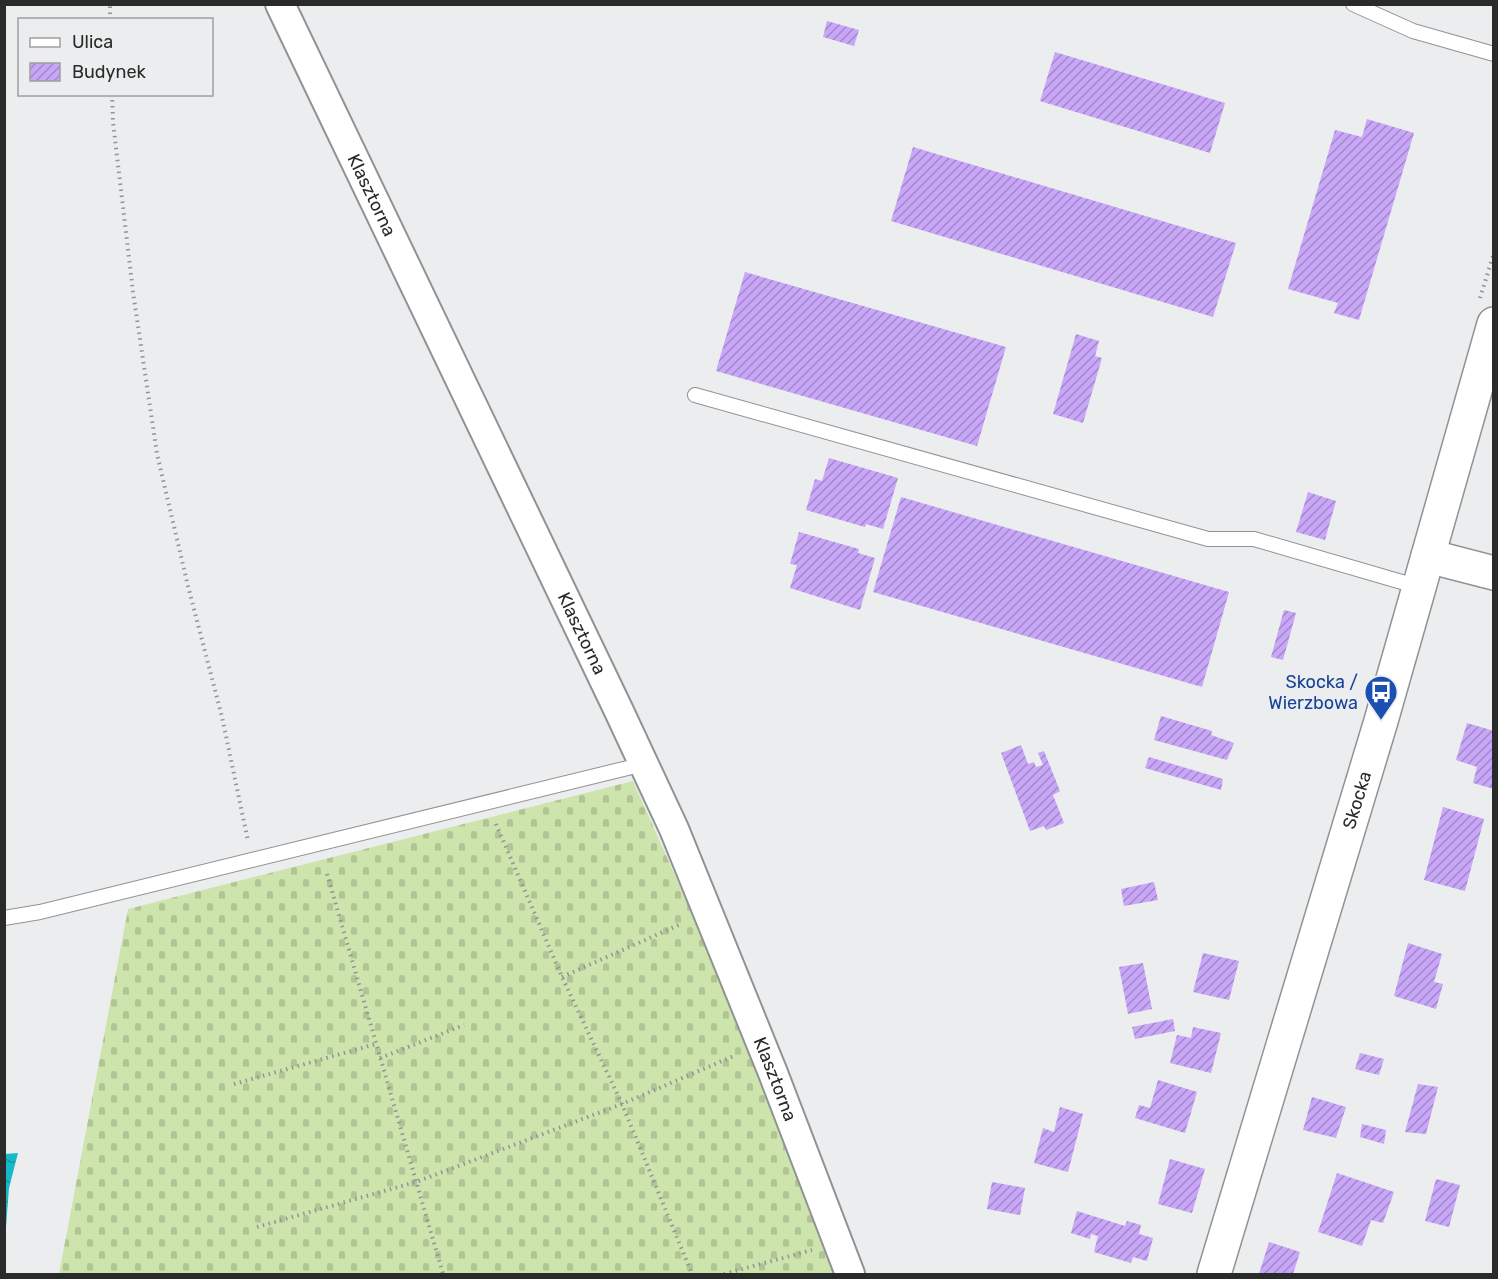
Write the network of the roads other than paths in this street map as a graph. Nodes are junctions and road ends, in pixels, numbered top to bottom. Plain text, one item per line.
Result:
1 (280, 4) edge
2 (1353, 4) edge
3 (1494, 54) edge
4 (1494, 324) edge
5 (695, 395) dead end
6 (1428, 556) junction
7 (1494, 573) edge
8 (1419, 587) junction
9 (644, 764) junction
10 (4, 918) edge
11 (850, 1275) edge
12 (1214, 1275) edge

1 - 9 street, Klasztorna
2 - 3 lane
4 - 6 street, Skocka
5 - 8 lane
6 - 7 street
6 - 8 street, Skocka
8 - 12 street, Skocka
9 - 10 lane
9 - 11 street, Klasztorna

